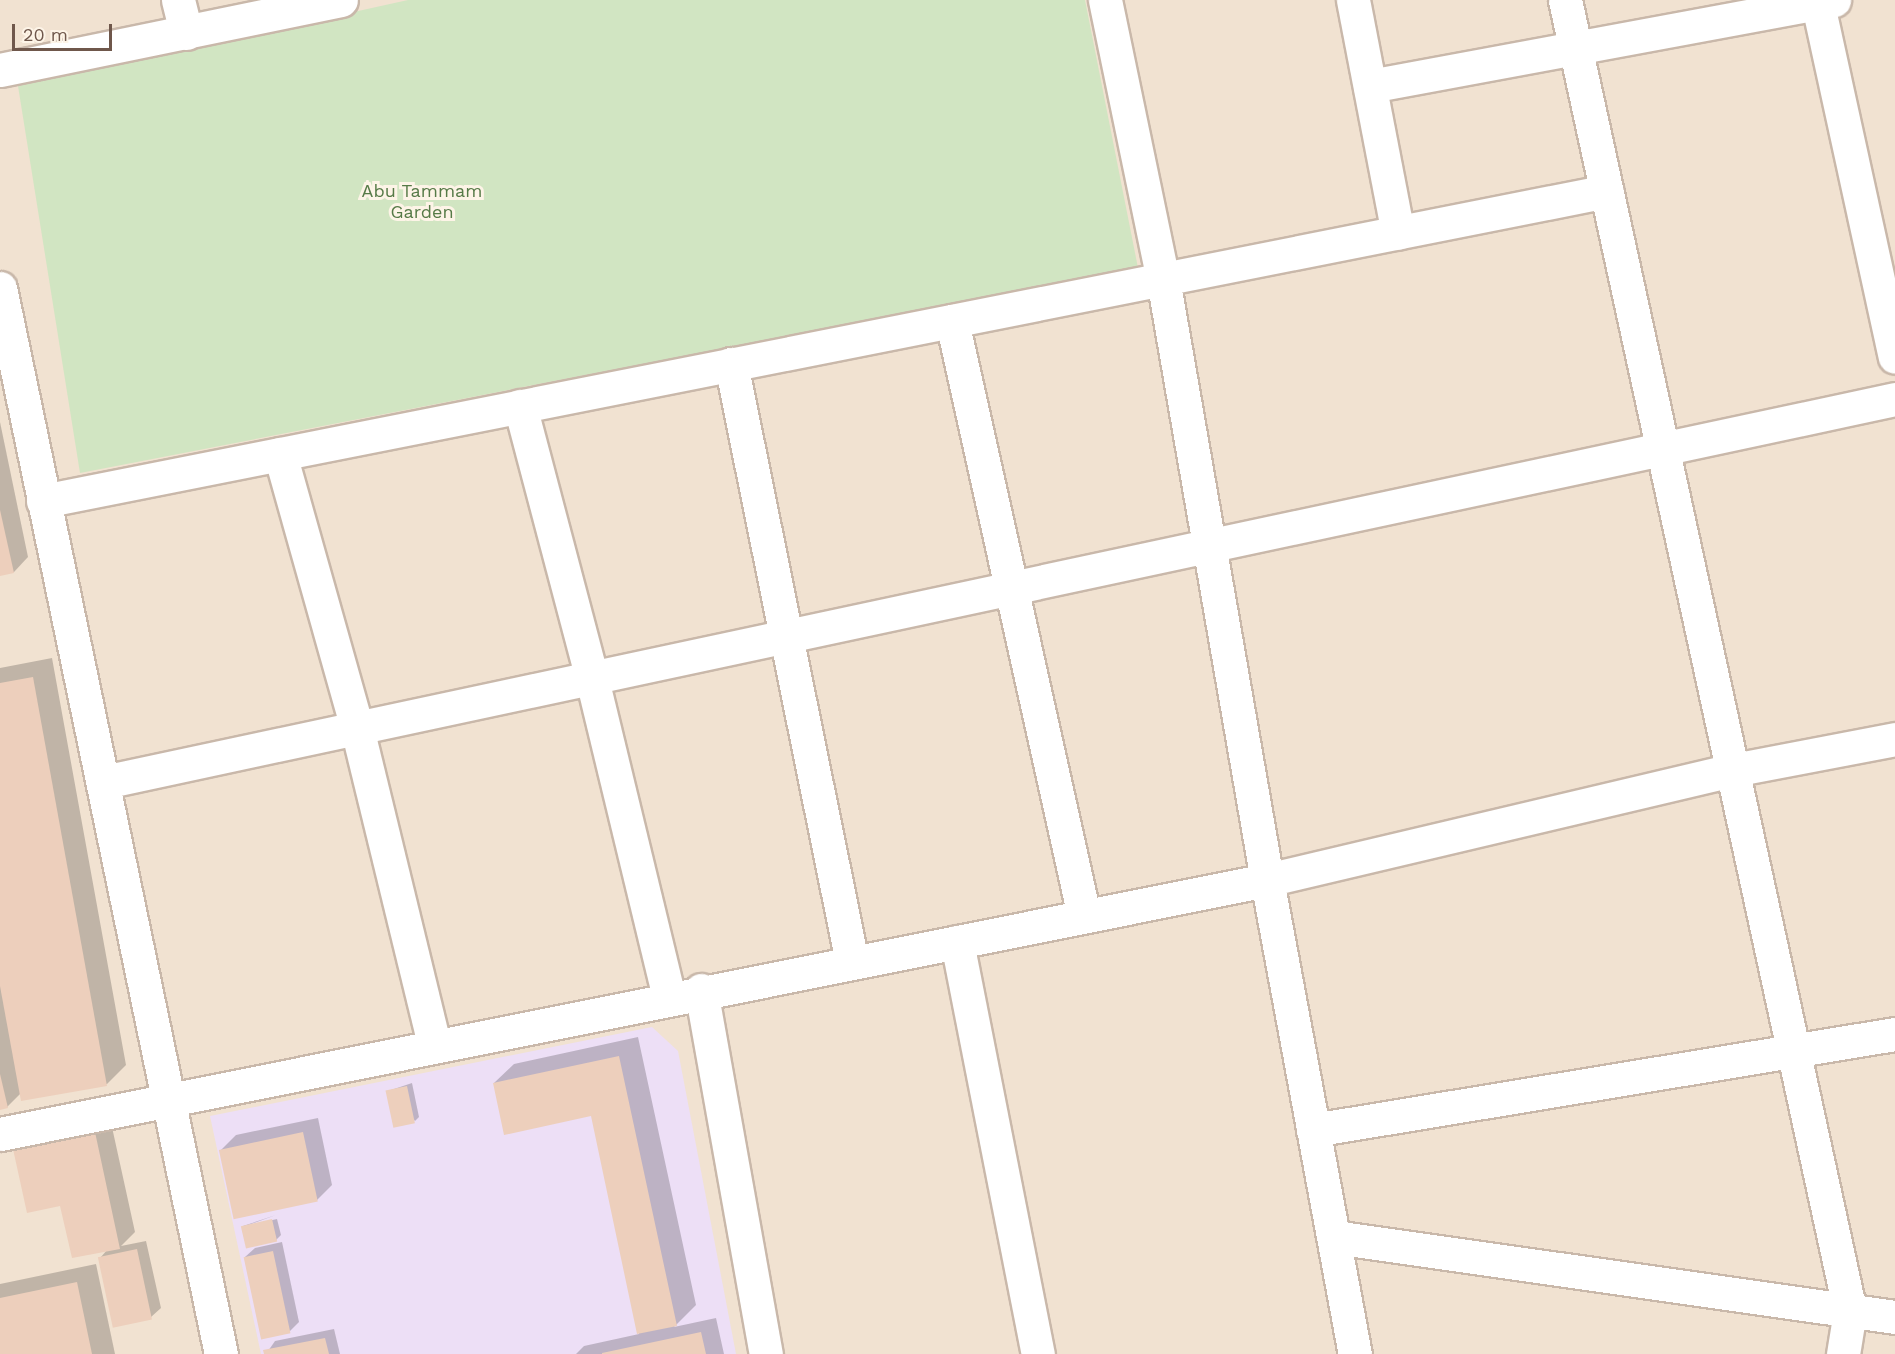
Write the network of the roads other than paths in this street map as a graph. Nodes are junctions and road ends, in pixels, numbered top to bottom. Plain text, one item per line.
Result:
1 (178, 0) edge
2 (340, 0) edge
3 (1105, 0) edge
4 (1353, 0) edge
5 (1565, 0) edge
6 (1823, 1) edge
7 (186, 33) junction
8 (1576, 50) junction
9 (0, 70) edge
10 (1370, 86) junction
11 (1607, 191) junction
12 (1398, 232) junction
13 (1163, 279) junction
14 (0, 288) edge
15 (952, 321) junction
16 (1895, 357) edge
17 (731, 364) junction
18 (1895, 399) edge
19 (520, 406) junction
20 (1663, 451) junction
21 (280, 454) junction
22 (43, 501) junction
23 (1208, 549) junction
24 (1012, 591) junction
25 (786, 638) junction
26 (592, 679) junction
27 (357, 728) junction
28 (1895, 739) edge
29 (1733, 770) junction
30 (104, 782) junction
31 (1267, 880) junction
32 (1084, 916) junction
33 (957, 942) junction
34 (852, 962) junction
35 (701, 990) junction
36 (669, 997) junction
37 (1895, 1034) edge
38 (434, 1045) junction
39 (1794, 1051) junction
40 (169, 1100) junction
41 (1314, 1130) junction
42 (0, 1134) edge
43 (1334, 1237) junction
44 (1850, 1311) junction
45 (1895, 1317) edge
46 (1349, 1353) edge
47 (221, 1354) edge
48 (766, 1354) edge
49 (1038, 1354) edge
50 (1843, 1354) edge

1 - 7 street
2 - 7 street
3 - 13 street
4 - 10 street
5 - 8 street
6 - 8 street
6 - 16 street
7 - 9 street
8 - 10 street
8 - 11 street
10 - 12 street
11 - 12 street
11 - 20 street
12 - 13 street
13 - 15 street
13 - 23 street
14 - 22 street
15 - 17 street
15 - 24 street
17 - 19 street
17 - 25 street
18 - 20 street
19 - 21 street
19 - 26 street
20 - 23 street
20 - 29 street
21 - 22 street
21 - 27 street
22 - 30 street
23 - 24 street
23 - 31 street
24 - 25 street
24 - 32 street
25 - 26 street
25 - 34 street
26 - 27 street
26 - 36 street
27 - 30 street
27 - 38 street
28 - 29 street
29 - 31 street
29 - 39 street
30 - 40 street
31 - 32 street
31 - 41 street
32 - 33 street
33 - 34 street
33 - 49 street
34 - 35 street
35 - 36 street
35 - 48 street
36 - 38 street
37 - 39 street
38 - 40 street
39 - 41 street
39 - 44 street
40 - 42 street
40 - 47 street
41 - 43 street
43 - 44 street
43 - 46 street
44 - 45 street
44 - 50 street

